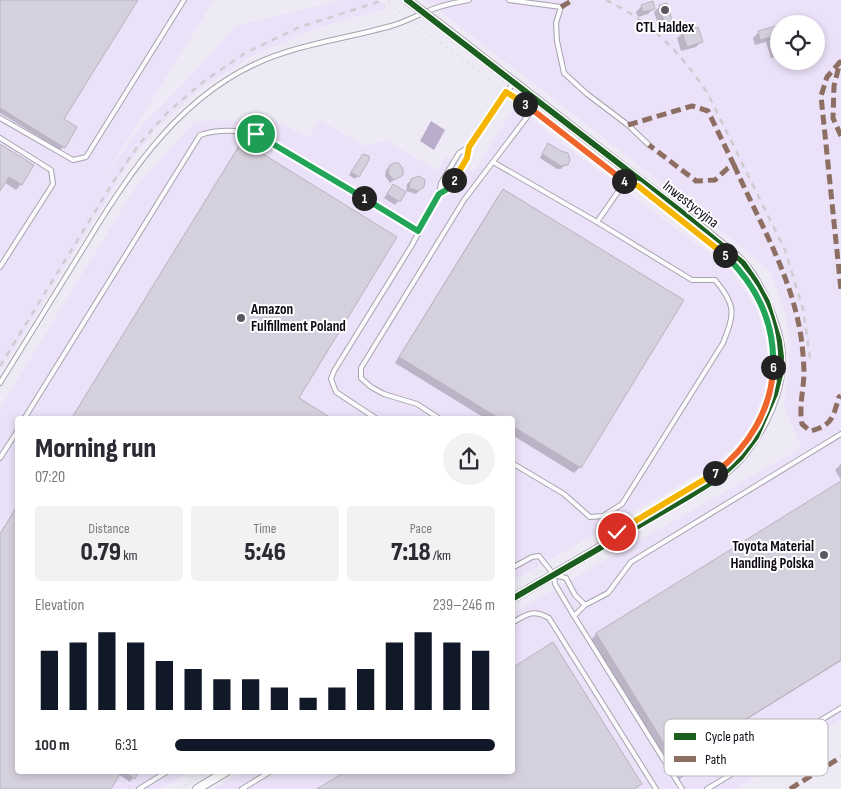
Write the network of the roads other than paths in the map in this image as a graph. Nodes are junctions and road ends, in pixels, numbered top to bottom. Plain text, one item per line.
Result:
1 (184, 0) edge
2 (407, 0) edge
3 (469, 0) edge
4 (508, 0) edge
5 (514, 82) junction
6 (537, 100) junction
7 (0, 118) edge
8 (0, 138) edge
9 (649, 146) dead end
10 (469, 147) junction
11 (493, 162) junction
12 (631, 173) junction
13 (439, 194) junction
14 (597, 222) junction
15 (418, 231) junction
16 (0, 267) edge
17 (0, 382) edge
18 (26, 416) edge
19 (372, 416) edge
20 (435, 416) edge
21 (841, 434) edge
22 (15, 435) edge
23 (0, 458) edge
24 (515, 465) edge
25 (515, 566) edge
26 (554, 575) junction
27 (515, 597) edge
28 (585, 605) junction
29 (574, 616) junction
30 (515, 621) edge
31 (841, 708) edge
32 (823, 719) edge
33 (664, 760) edge
34 (163, 774) edge
35 (222, 774) edge
36 (265, 774) edge
37 (674, 776) edge
38 (729, 776) edge
39 (138, 789) edge
40 (197, 789) edge
41 (242, 789) edge
42 (656, 789) edge
43 (682, 789) edge
44 (707, 789) edge

1 - 7 lane
2 - 5 street, Inwestycyjna, bridge
3 - 17 lane
4 - 9 lane
5 - 6 street, Inwestycyjna
5 - 10 lane
6 - 11 lane
6 - 12 street, Inwestycyjna
8 - 16 lane
10 - 13 lane
10 - 13 lane
11 - 14 lane
11 - 20 lane
12 - 14 lane
12 - 26 street, Inwestycyjna
13 - 15 lane
14 - 24 lane
15 - 18 lane
15 - 19 lane
21 - 28 lane
22 - 23 lane
25 - 26 lane
26 - 27 street, Inwestycyjna
26 - 28 lane
26 - 29 lane
28 - 29 lane
29 - 33 lane
30 - 42 lane
31 - 32 lane
34 - 39 lane
35 - 40 street
36 - 41 lane
37 - 43 lane
38 - 44 lane

